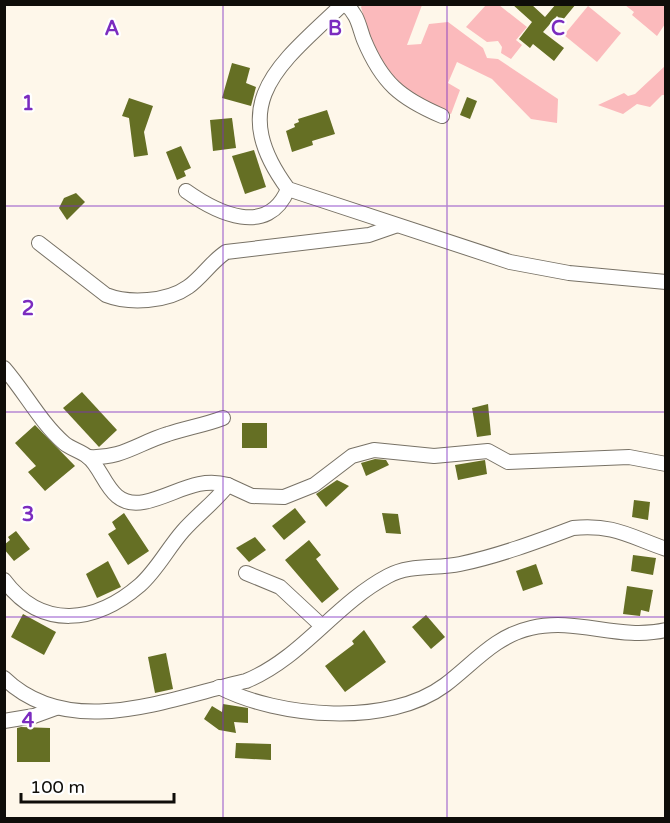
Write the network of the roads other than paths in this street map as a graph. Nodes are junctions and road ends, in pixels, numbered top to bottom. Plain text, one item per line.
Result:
1 (344, 4) edge
2 (442, 116) dead end
3 (288, 189) junction
4 (186, 191) dead end
5 (395, 226) junction
6 (39, 243) dead end
7 (666, 282) edge
8 (4, 368) edge
9 (223, 418) dead end
10 (88, 457) junction
11 (666, 464) edge
12 (228, 485) junction
13 (666, 549) edge
14 (246, 573) dead end
15 (4, 580) edge
16 (322, 626) junction
17 (666, 630) edge
18 (4, 678) edge
19 (219, 687) junction
20 (56, 708) junction
21 (4, 721) edge

1 - 2 street
1 - 3 street
3 - 4 street
3 - 5 street
5 - 6 street
5 - 7 street
8 - 10 street
9 - 10 street
10 - 12 street
11 - 12 street
12 - 15 street
13 - 16 street
14 - 16 street
16 - 19 street
17 - 19 street
18 - 20 street
19 - 20 street
20 - 21 street

